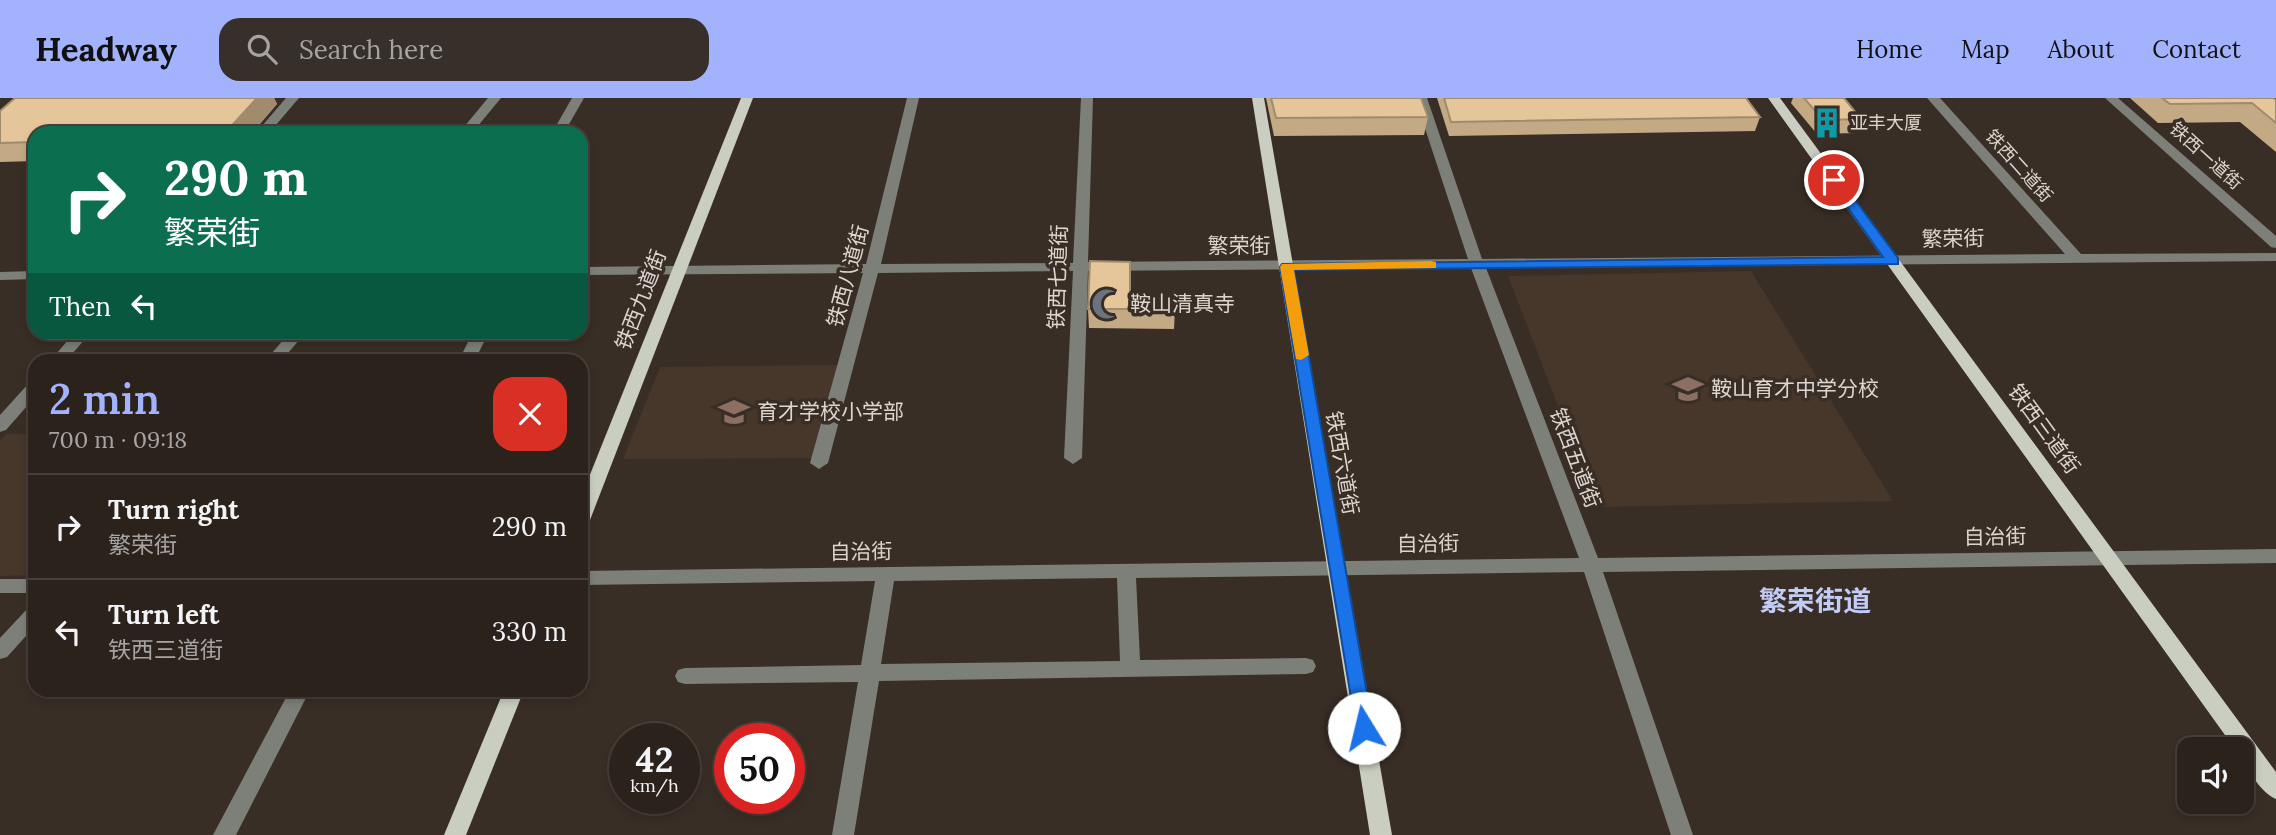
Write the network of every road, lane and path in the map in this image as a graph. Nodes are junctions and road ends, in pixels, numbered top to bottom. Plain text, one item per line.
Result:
1 (293, 98) edge
2 (495, 98) edge
3 (578, 98) edge
4 (747, 98) edge
5 (913, 98) edge
6 (1087, 98) edge
7 (1258, 98) edge
8 (1421, 98) edge
9 (1774, 98) edge
10 (1933, 98) edge
11 (2111, 98) edge
12 (268, 126) edge
13 (471, 126) edge
14 (562, 126) edge
15 (2276, 244) edge
16 (2276, 257) edge
17 (2077, 259) junction
18 (1893, 261) junction
19 (1477, 265) junction
20 (1286, 267) junction
21 (1078, 268) junction
22 (872, 269) junction
23 (588, 271) edge
24 (679, 271) junction
25 (28, 275) edge
26 (0, 276) edge
27 (77, 340) edge
28 (292, 340) edge
29 (64, 354) edge
30 (279, 354) edge
31 (28, 395) edge
32 (0, 426) edge
33 (1073, 458) dead end
34 (819, 463) dead end
35 (588, 502) edge
36 (2276, 556) edge
37 (2110, 557) junction
38 (1591, 565) junction
39 (1337, 569) junction
40 (1126, 571) junction
41 (886, 575) junction
42 (588, 578) edge
43 (0, 586) edge
44 (28, 586) edge
45 (28, 621) edge
46 (0, 651) edge
47 (1306, 666) dead end
48 (1130, 668) junction
49 (872, 673) junction
50 (685, 676) dead end
51 (296, 697) edge
52 (511, 697) edge
53 (2276, 789) edge
54 (223, 835) edge
55 (456, 835) edge
56 (844, 835) edge
57 (1381, 835) edge
58 (1682, 835) edge

1 - 12 street
2 - 13 street
3 - 14 street
4 - 24 main road, 铁西九道街
5 - 22 street, 铁西八道街
6 - 21 street, 铁西七道街
7 - 20 main road, 铁西六道街
8 - 19 street, 铁西五道街
9 - 18 main road, 铁西三道街
10 - 17 street, 铁西二道街
11 - 15 street, 铁西一道街
16 - 17 street, 繁荣街
17 - 18 street, 繁荣街
18 - 19 street, 繁荣街
18 - 37 main road, 铁西三道街
19 - 20 street, 繁荣街
19 - 38 street, 铁西五道街
20 - 21 street, 繁荣街
20 - 39 main road, 铁西六道街
21 - 22 street, 繁荣街
21 - 33 street, 铁西七道街
22 - 24 street, 繁荣街
22 - 34 street, 铁西八道街
23 - 24 street, 繁荣街
24 - 35 main road, 铁西九道街
25 - 26 street
27 - 29 street
28 - 30 street
31 - 32 street
36 - 37 street, 自治街
37 - 38 street, 自治街
37 - 53 main road, 铁西三道街
38 - 39 street, 自治街
38 - 58 street, 铁西五道街
39 - 40 street, 自治街
39 - 57 main road, 铁西六道街
40 - 41 street, 自治街
40 - 48 street
41 - 42 street, 自治街
41 - 49 street
43 - 44 street
45 - 46 street
47 - 48 street
48 - 49 street
49 - 50 street
49 - 56 street
51 - 54 street
52 - 55 main road

